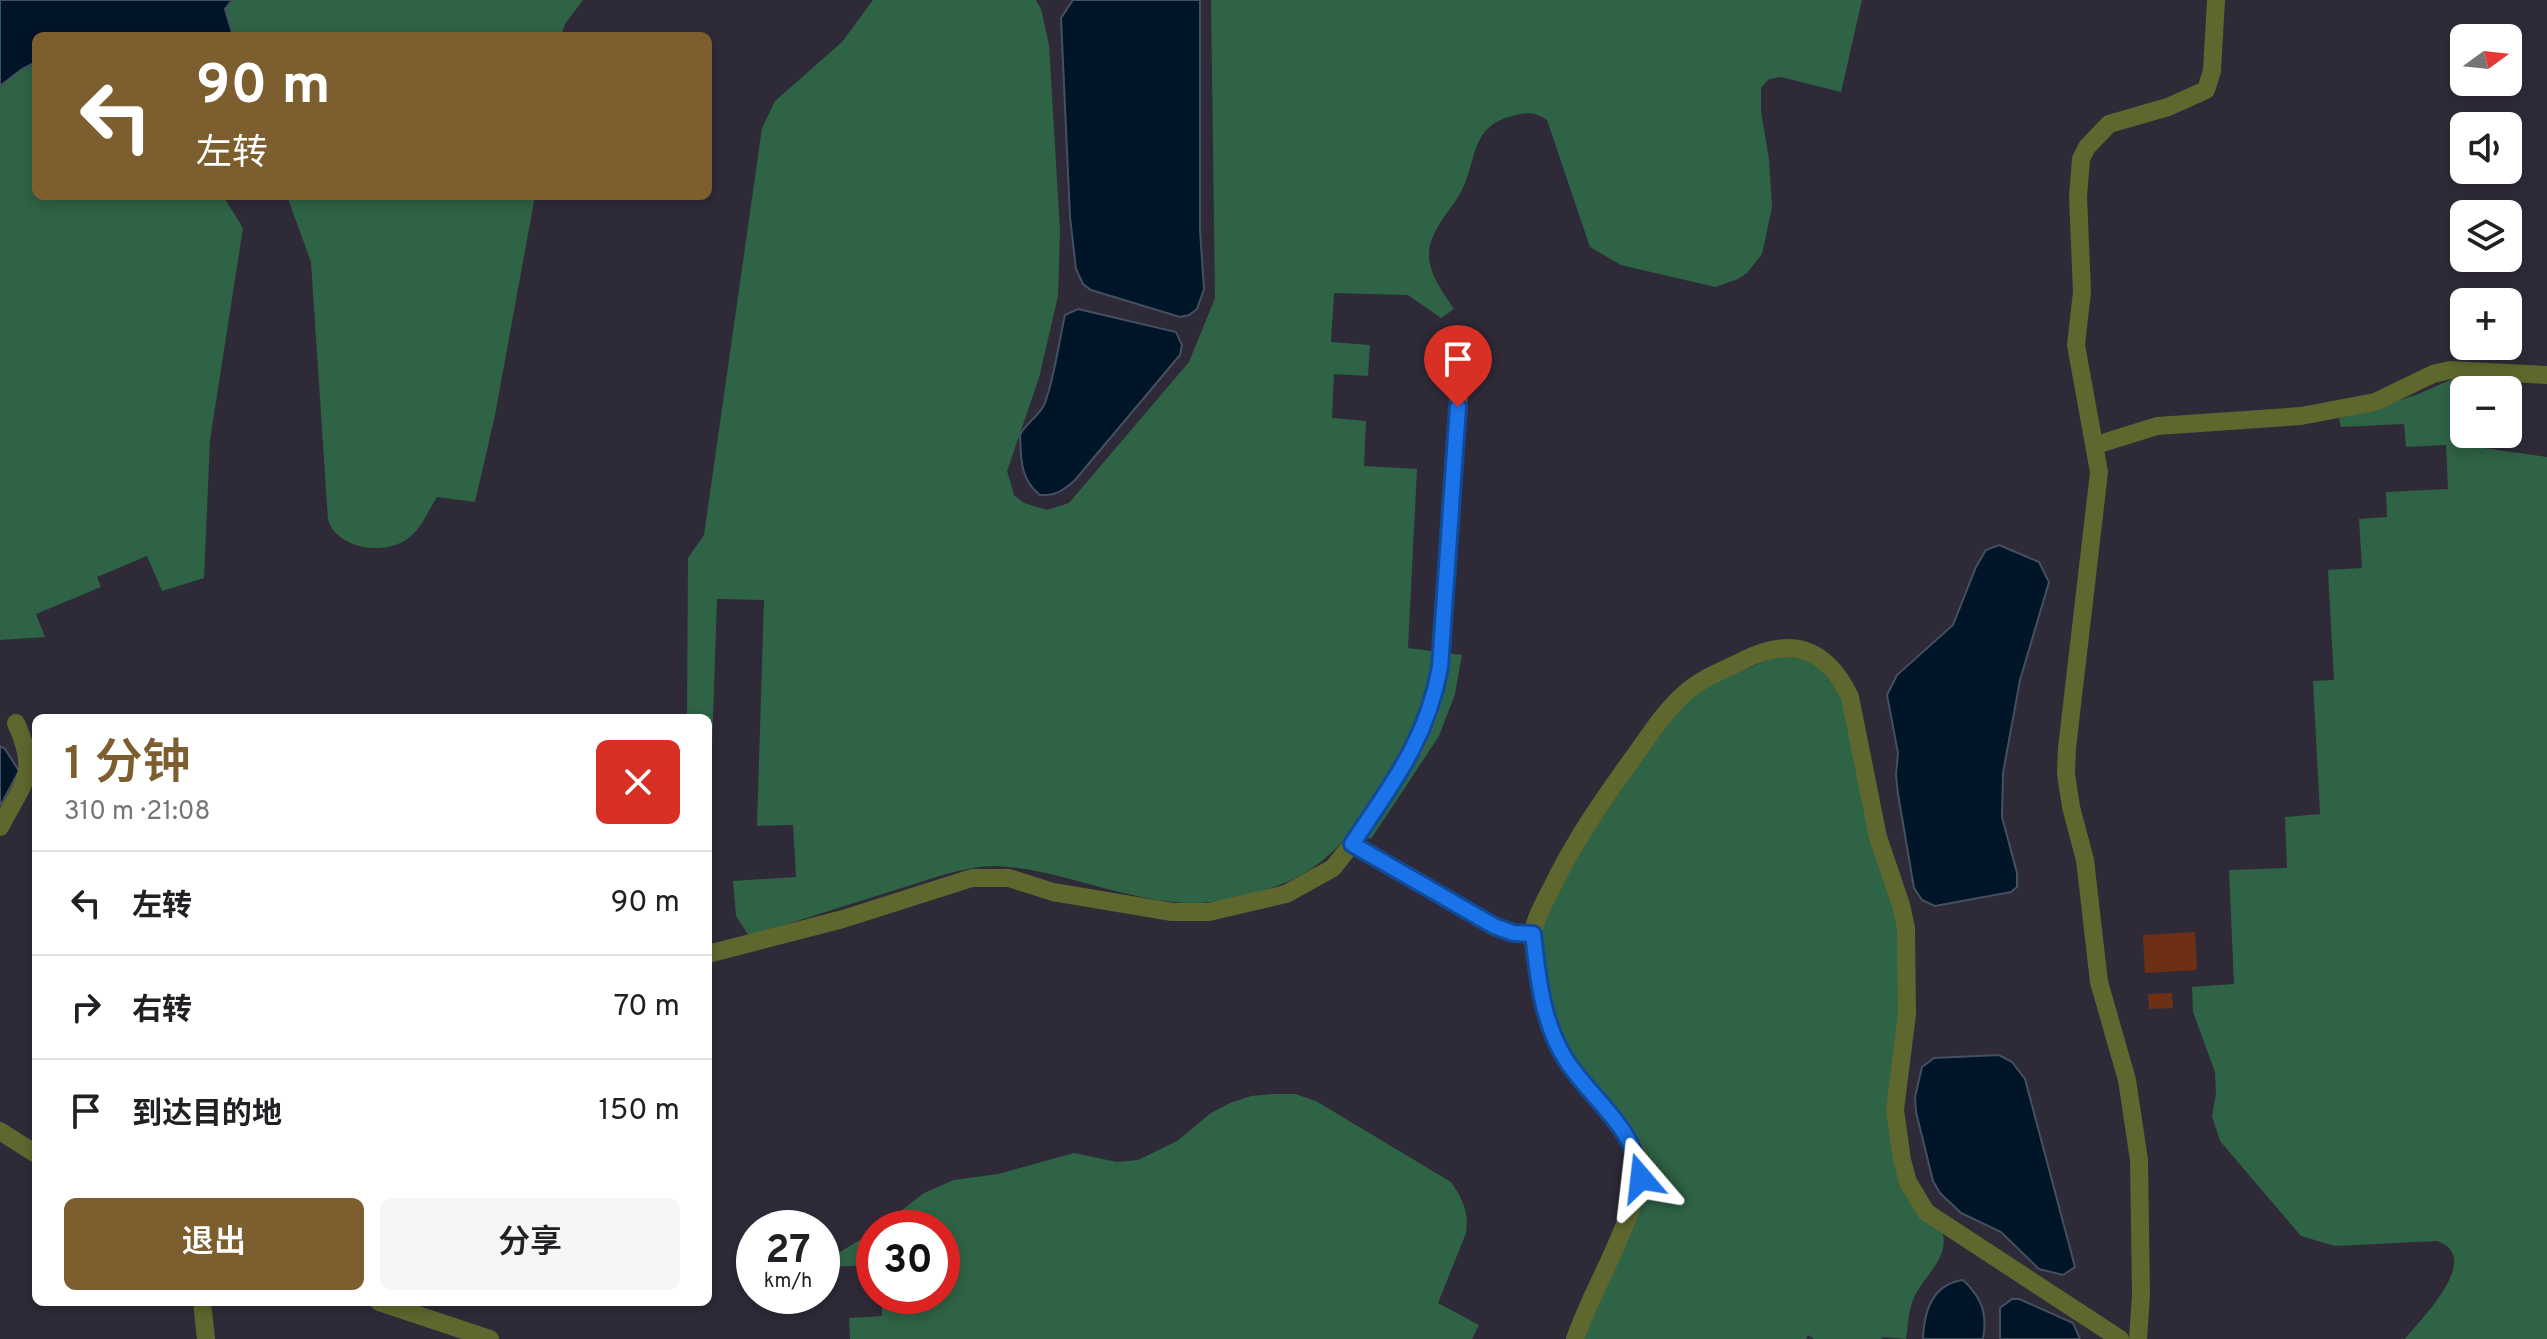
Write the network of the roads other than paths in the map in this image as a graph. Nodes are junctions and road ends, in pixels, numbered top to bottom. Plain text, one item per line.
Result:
1 (2216, 0) edge
2 (2547, 375) edge
3 (1460, 378) dead end
4 (2096, 445) junction
5 (16, 723) dead end
6 (0, 827) edge
7 (1352, 844) junction
8 (1533, 934) junction
9 (712, 953) edge
10 (0, 1131) edge
11 (32, 1151) edge
12 (202, 1306) edge
13 (391, 1306) edge
14 (438, 1306) edge
15 (436, 1321) junction
16 (206, 1339) edge
17 (490, 1339) edge
18 (1575, 1339) edge
19 (2120, 1339) edge
20 (2138, 1339) edge

1 - 4 street
2 - 4 street
3 - 7 street
4 - 20 street
5 - 6 street
7 - 8 street
7 - 9 street
8 - 18 street
8 - 19 street
10 - 11 street
12 - 16 street
13 - 15 street
14 - 15 street
15 - 17 street

